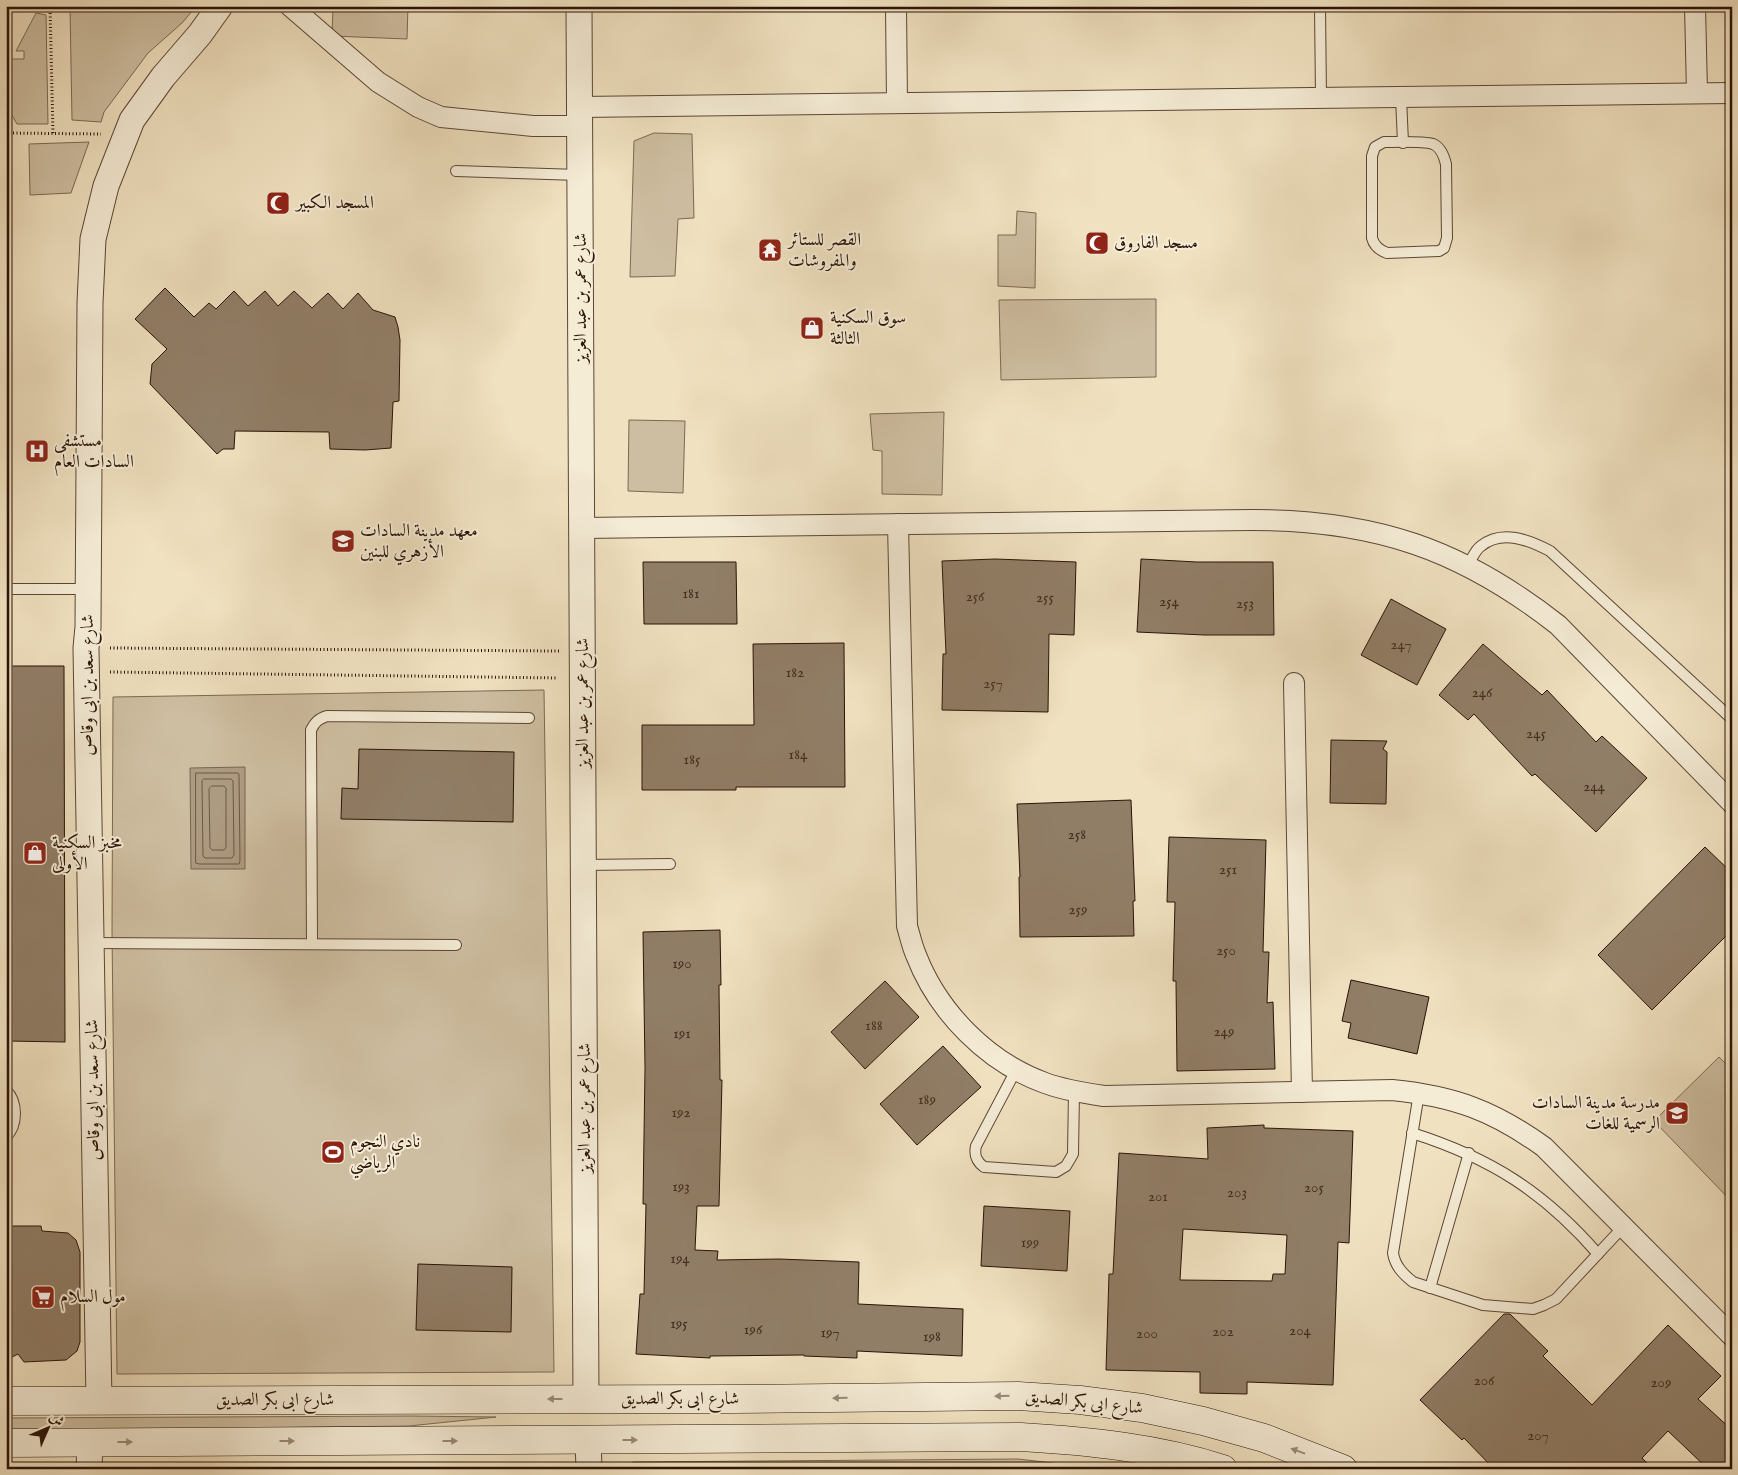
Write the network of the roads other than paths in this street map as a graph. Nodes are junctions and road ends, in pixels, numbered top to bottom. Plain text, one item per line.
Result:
1 (220, 6) edge
2 (290, 6) edge
3 (579, 6) edge
4 (896, 6) edge
5 (1320, 6) edge
6 (1695, 6) edge
7 (1732, 93) edge
8 (1697, 94) junction
9 (1401, 97) junction
10 (1321, 98) junction
11 (897, 103) junction
12 (580, 116) junction
13 (1403, 143) junction
14 (456, 171) dead end
15 (580, 175) junction
16 (898, 524) junction
17 (582, 528) junction
18 (1468, 565) junction
19 (6, 589) edge
20 (88, 589) junction
21 (1294, 683) dead end
22 (529, 718) dead end
23 (1732, 719) edge
24 (1732, 803) edge
25 (670, 864) dead end
26 (584, 865) junction
27 (92, 943) junction
28 (312, 943) junction
29 (456, 945) dead end
30 (1016, 1070) junction
31 (6, 1090) edge
32 (1074, 1092) junction
33 (1302, 1092) junction
34 (1419, 1093) junction
35 (1412, 1133) junction
36 (6, 1137) edge
37 (1469, 1153) junction
38 (1623, 1227) junction
39 (1598, 1254) junction
40 (1430, 1288) junction
41 (1732, 1336) edge
42 (586, 1399) junction
43 (409, 1400) junction
44 (1080, 1400) junction
45 (6, 1401) edge
46 (99, 1401) junction
47 (588, 1440) junction
48 (1072, 1440) junction
49 (411, 1441) junction
50 (6, 1443) edge
51 (89, 1456) edge
52 (589, 1469) edge
53 (1223, 1469) edge
54 (1343, 1469) edge

1 - 20 street, شارع سعد بن ابى وقاص
2 - 12 street
3 - 12 street, شارع عمر بن عبد العزيز
4 - 11 street
5 - 10 lane
6 - 8 street
7 - 8 street
8 - 9 street
9 - 10 street
9 - 13 lane
10 - 11 street
11 - 12 street
12 - 15 street, شارع عمر بن عبد العزيز
13 - 13 lane
14 - 15 lane
15 - 17 street, شارع عمر بن عبد العزيز
16 - 17 street
16 - 18 street
16 - 30 street
17 - 26 street, شارع عمر بن عبد العزيز
18 - 23 lane
18 - 24 street
19 - 20 lane
20 - 27 street, شارع سعد بن ابى وقاص
21 - 33 street
22 - 28 lane
25 - 26 lane
26 - 42 street, شارع عمر بن عبد العزيز
27 - 28 lane
27 - 46 street, شارع سعد بن ابى وقاص
28 - 29 lane
30 - 32 street
30 - 32 lane
31 - 36 lane
32 - 33 street
33 - 34 street
34 - 35 lane
34 - 38 street
35 - 37 lane
35 - 40 lane
37 - 39 lane
37 - 40 lane
38 - 39 lane
38 - 41 street
39 - 40 lane
42 -> 43 main road, شارع ابى بكر الصديق
44 -> 42 main road, شارع ابى بكر الصديق
43 - 46 main road, شارع ابى بكر الصديق
43 - 49 main road
44 - 48 main road
54 -> 44 main road, شارع ابى بكر الصديق
45 - 46 main road, شارع ابى بكر الصديق
47 -> 48 main road
49 -> 47 main road
47 - 52 street
48 - 53 main road
51 -> 49 main road
50 - 51 main road

